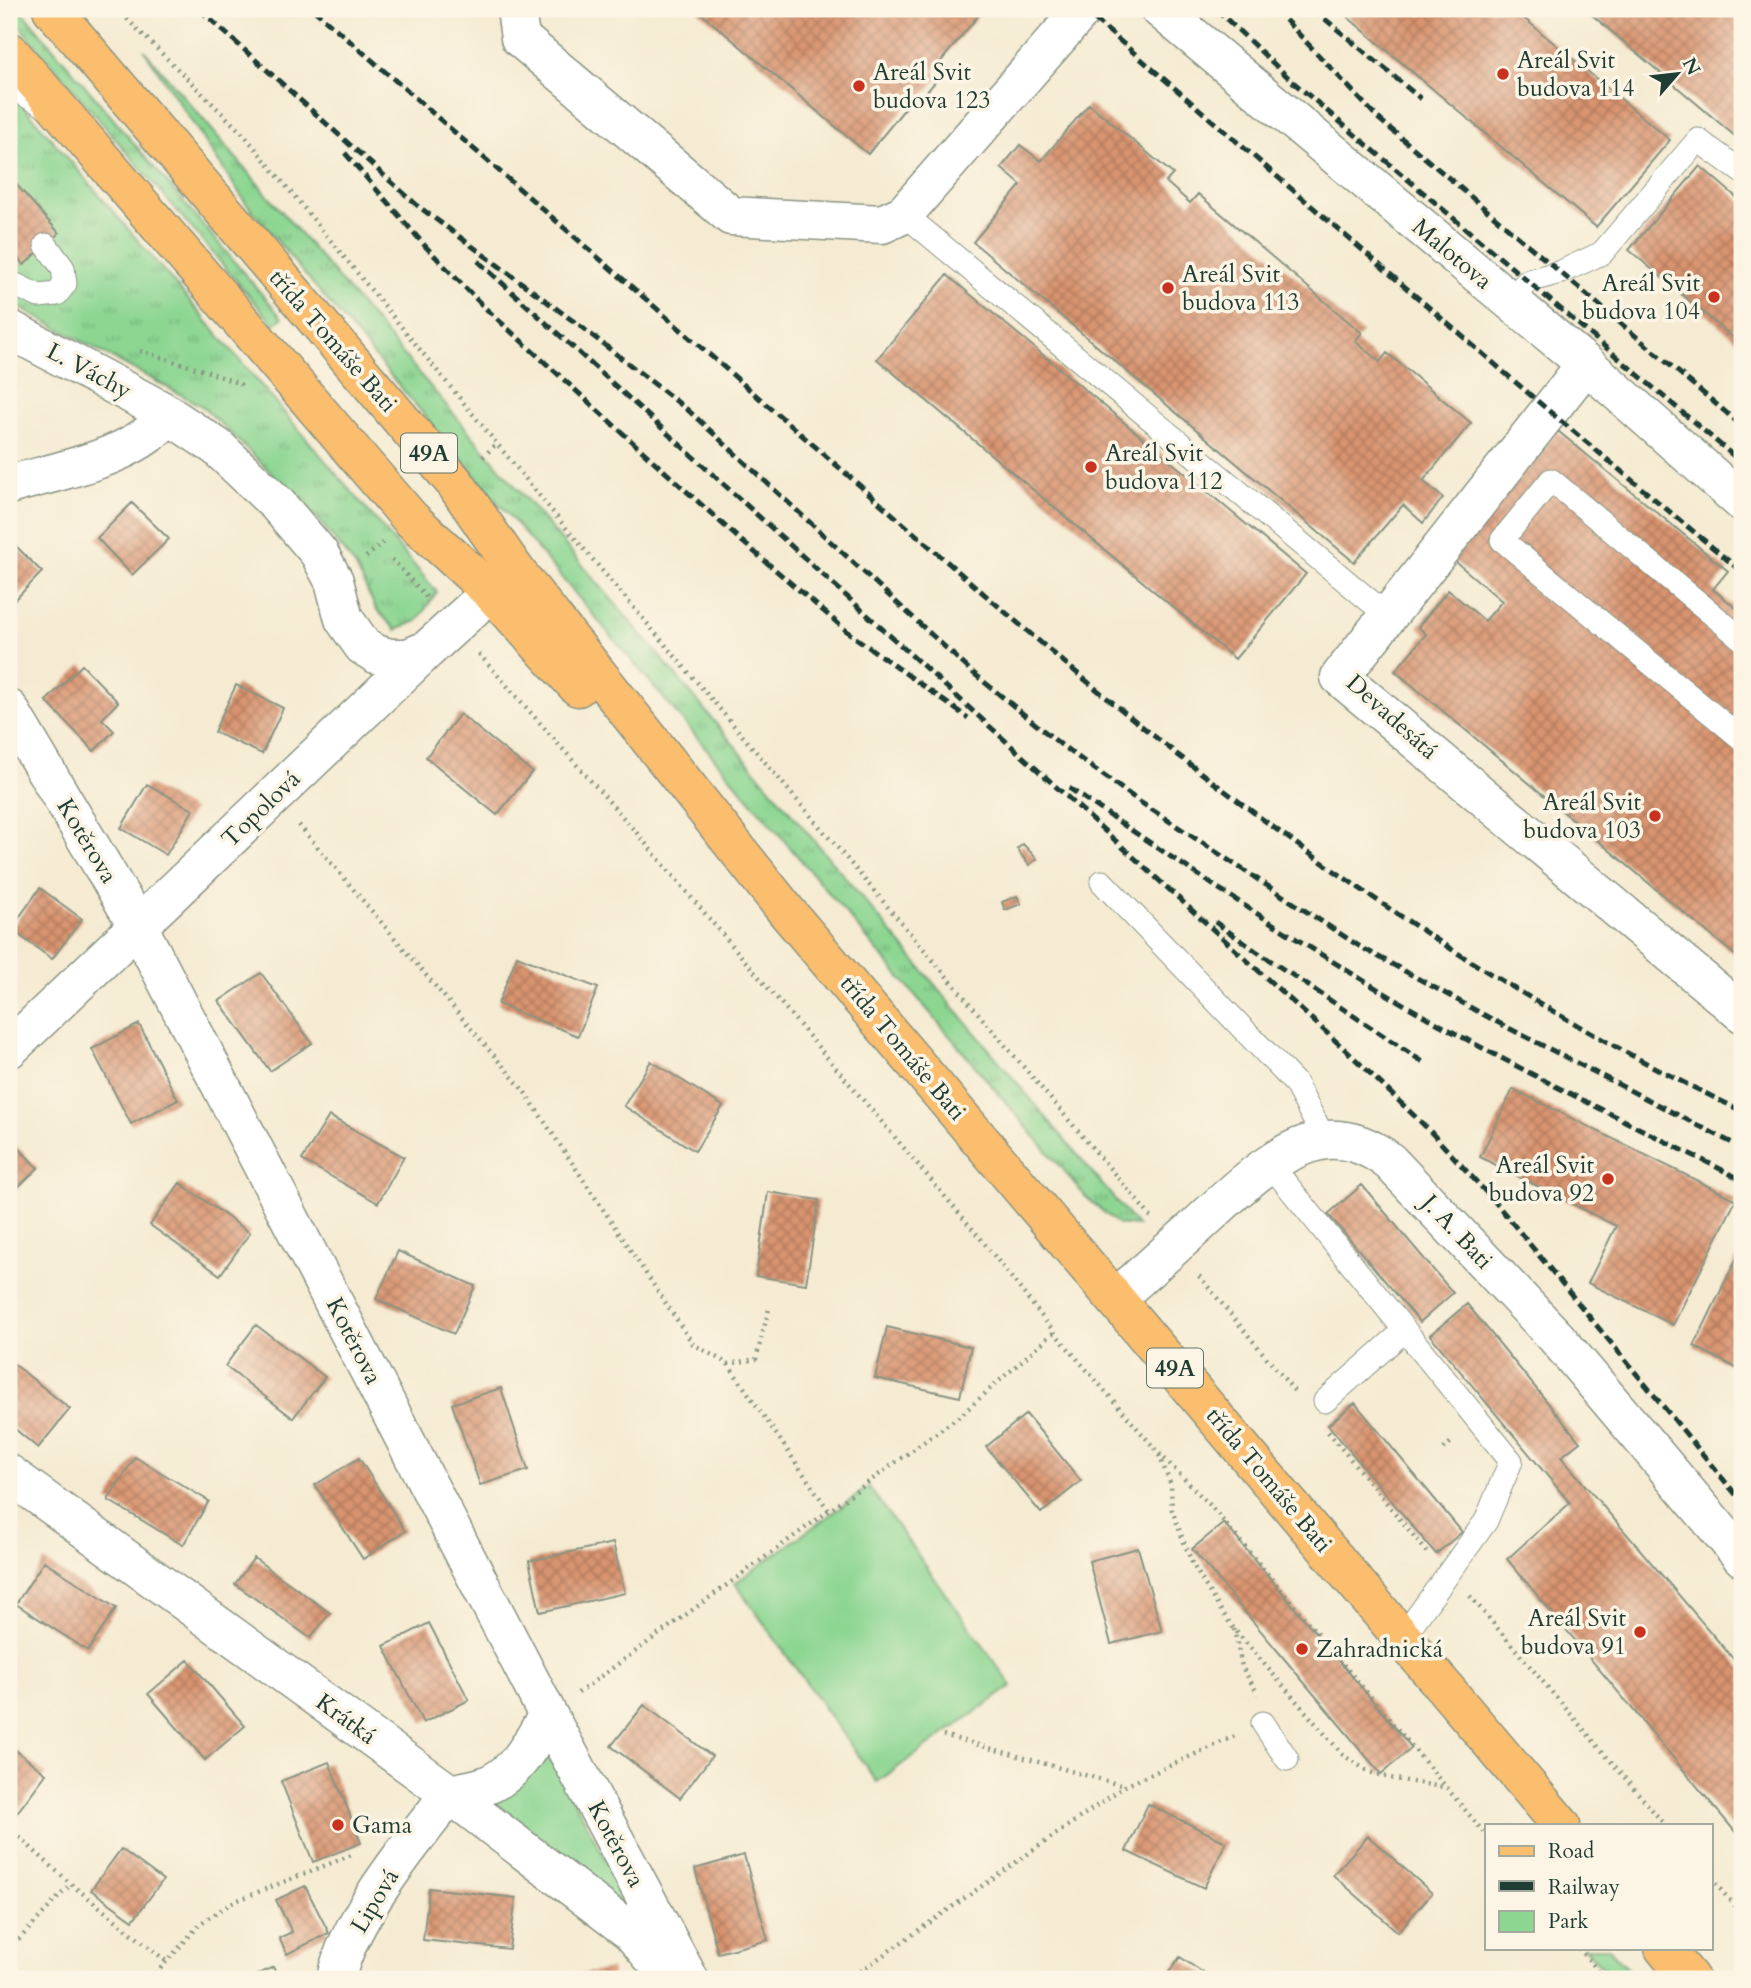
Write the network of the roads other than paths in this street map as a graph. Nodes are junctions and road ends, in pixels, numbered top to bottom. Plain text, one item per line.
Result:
1 (52, 9) edge
2 (516, 9) edge
3 (1083, 9) edge
4 (1160, 9) edge
5 (9, 51) edge
6 (10, 89) edge
7 (67, 117) junction
8 (1742, 172) edge
9 (904, 215) junction
10 (46, 245) dead end
11 (9, 282) edge
12 (1508, 301) junction
13 (9, 329) edge
14 (1586, 364) junction
15 (168, 414) junction
16 (9, 485) edge
17 (1742, 502) edge
18 (503, 581) junction
19 (1388, 616) junction
20 (440, 639) junction
21 (1742, 639) edge
22 (9, 709) edge
23 (1742, 739) edge
24 (1102, 882) dead end
25 (138, 926) junction
26 (1742, 1013) edge
27 (9, 1049) edge
28 (1325, 1140) junction
29 (1270, 1164) junction
30 (1116, 1298) junction
31 (1405, 1330) junction
32 (1314, 1401) road end
33 (9, 1474) edge
34 (1742, 1557) edge
35 (1402, 1638) junction
36 (548, 1715) junction
37 (1263, 1723) road end
38 (1287, 1759) dead end
39 (450, 1794) junction
40 (1559, 1824) edge
41 (1666, 1950) edge
42 (336, 1979) edge
43 (671, 1979) edge
44 (689, 1979) edge
45 (1690, 1979) edge

1 - 18 main road, třída Tomáše Bati / 49A
2 - 9 street
3 - 9 street
4 - 12 street, Malotova
5 - 7 main road, třída Tomáše Bati / 49A
6 - 7 lane
7 - 18 main road, třída Tomáše Bati / 49A
8 - 12 lane
9 - 19 lane
10 - 11 lane
12 - 14 street, Malotova
13 - 15 street, L. Váchy
14 - 17 street, Malotova
14 - 19 street, Devadesátá
15 - 16 street
15 - 20 street, L. Váchy
18 - 20 street, Topolová
18 - 30 main road, třída Tomáše Bati / 49A
19 - 26 street, Devadesátá
20 - 25 street, Topolová
21 - 23 lane
22 - 25 street, Kotěrova
24 - 28 lane
25 - 27 street, Topolová
25 - 36 street, Kotěrova
28 - 29 street, J. A. Bati
28 - 34 street, J. A. Bati
29 - 30 street, J. A. Bati
29 - 31 lane
30 - 35 main road, třída Tomáše Bati / 49A
31 - 32 lane
31 - 35 lane
33 - 39 street, Krátká
35 - 40 main road, třída Tomáše Bati / 49A
36 - 39 street
36 - 44 street, Kotěrova
37 - 38 lane
39 - 42 street, Lipová
39 - 43 street, Krátká
41 - 45 main road

